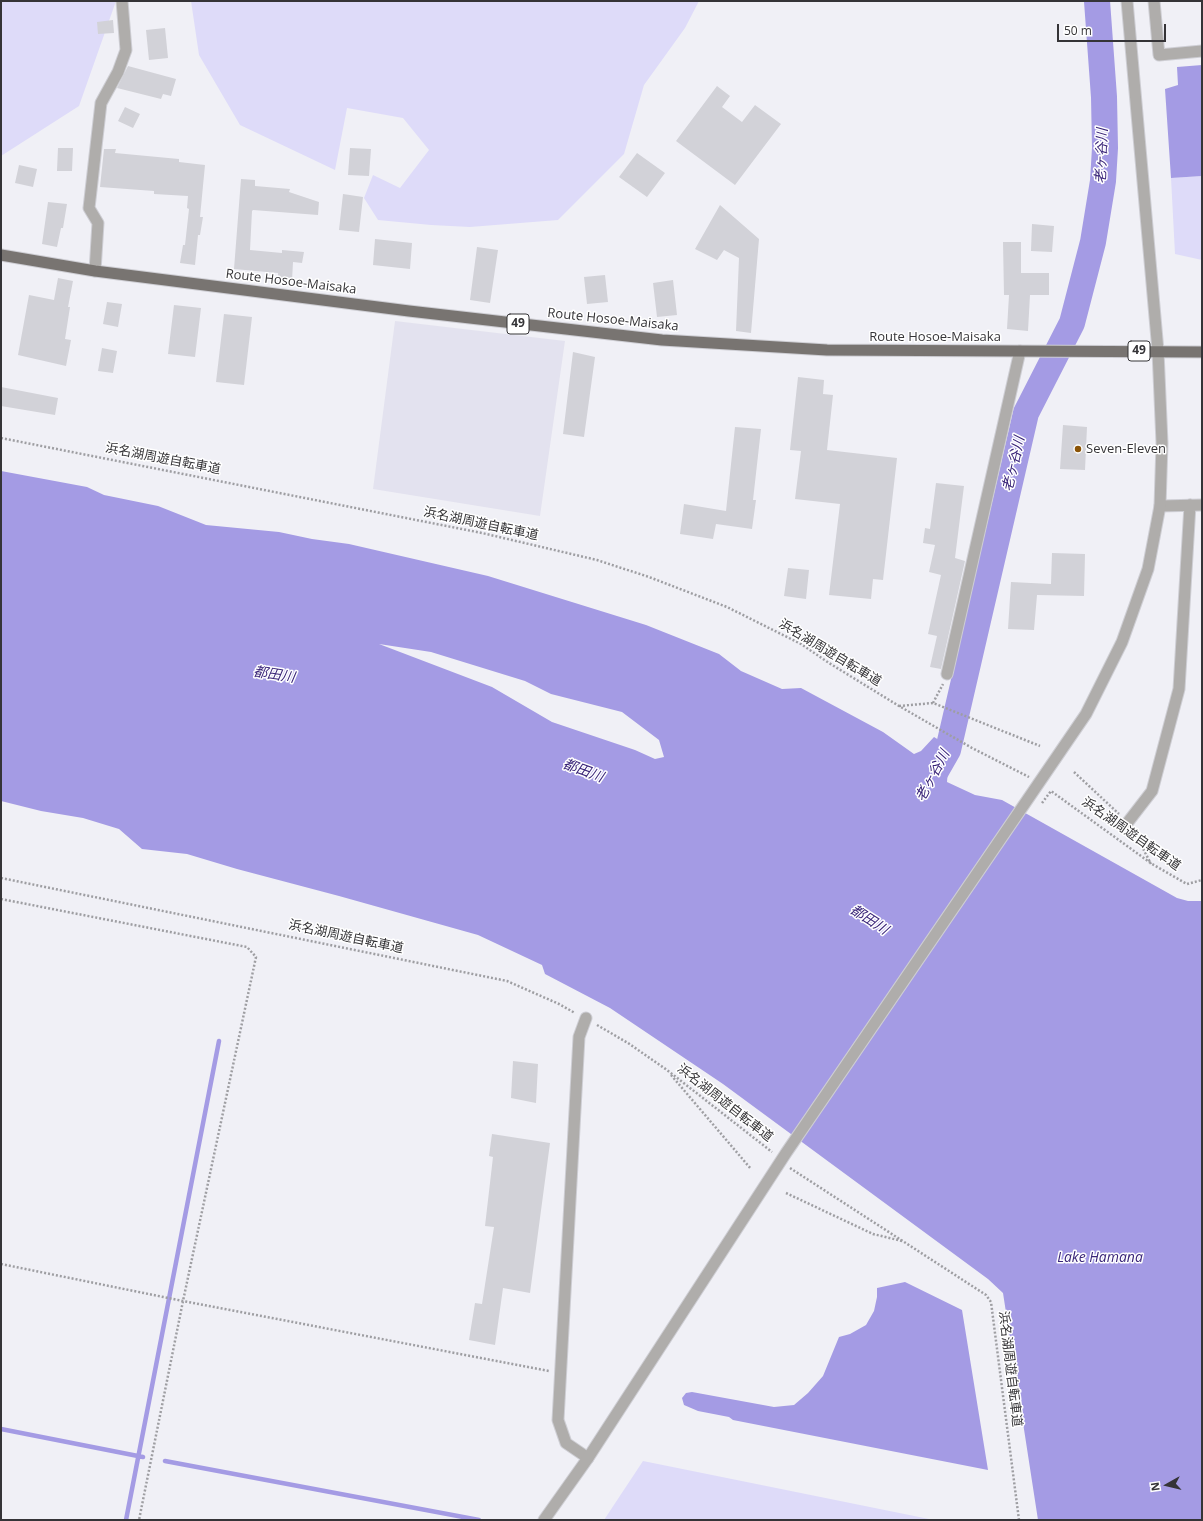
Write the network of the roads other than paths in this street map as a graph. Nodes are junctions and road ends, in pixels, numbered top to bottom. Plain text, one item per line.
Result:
1 (122, 1) edge
2 (1127, 1) edge
3 (1154, 1) edge
4 (1202, 51) edge
5 (1, 254) edge
6 (95, 271) junction
7 (1020, 351) junction
8 (1158, 352) junction
9 (1202, 352) edge
10 (1190, 505) junction
11 (1202, 505) edge
12 (1160, 506) junction
13 (947, 674) road end
14 (1128, 822) dead end
15 (586, 1018) road end
16 (588, 1458) junction
17 (544, 1520) edge

1 - 6 street
2 - 8 street
3 - 4 street
5 - 6 main road, Route Hosoe-Maisaka / 49
6 - 7 main road, Route Hosoe-Maisaka / 49
7 - 8 main road, Route Hosoe-Maisaka / 49
7 - 13 street
8 - 9 main road, Route Hosoe-Maisaka / 49
8 - 12 street
10 - 11 street
10 - 12 street
10 - 14 street
12 - 16 street
15 - 16 street
16 - 17 street

